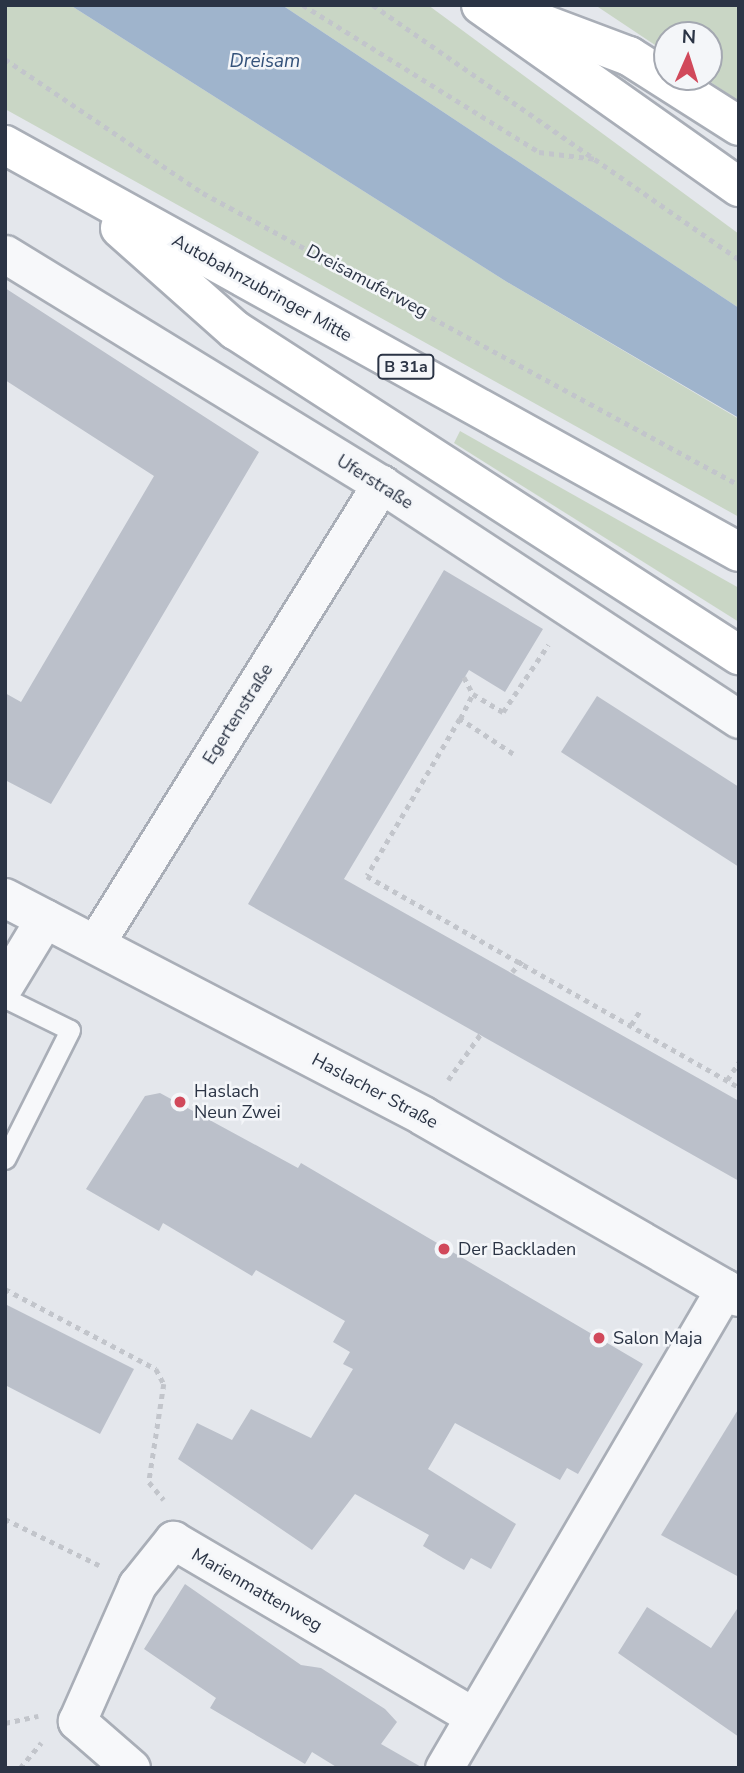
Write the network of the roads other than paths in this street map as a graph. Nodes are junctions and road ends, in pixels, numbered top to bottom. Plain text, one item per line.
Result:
1 (481, 5) edge
2 (492, 5) edge
3 (739, 126) edge
4 (5, 145) edge
5 (71, 185) junction
6 (739, 187) edge
7 (5, 254) edge
8 (380, 484) junction
9 (739, 552) edge
10 (739, 656) edge
11 (739, 719) edge
12 (5, 898) edge
13 (44, 918) junction
14 (95, 944) junction
15 (5, 984) edge
16 (5, 998) edge
17 (5, 1159) edge
18 (732, 1293) edge
19 (472, 1716) junction
20 (131, 1768) edge
21 (444, 1768) edge

1 - 6 highway
2 - 3 highway
4 - 5 highway, Autobahnzubringer Mitte / B 31a
5 - 9 highway, Autobahnzubringer Mitte / B 31a
5 - 10 highway
7 - 8 street, Uferstraße
8 - 11 street, Uferstraße
8 - 14 street, Egertenstraße
12 - 13 street, Haslacher Straße
13 - 14 street, Haslacher Straße
13 - 15 street
14 - 18 street, Haslacher Straße
16 - 17 lane
18 - 19 street
19 - 20 street, Marienmattenweg
19 - 21 street

